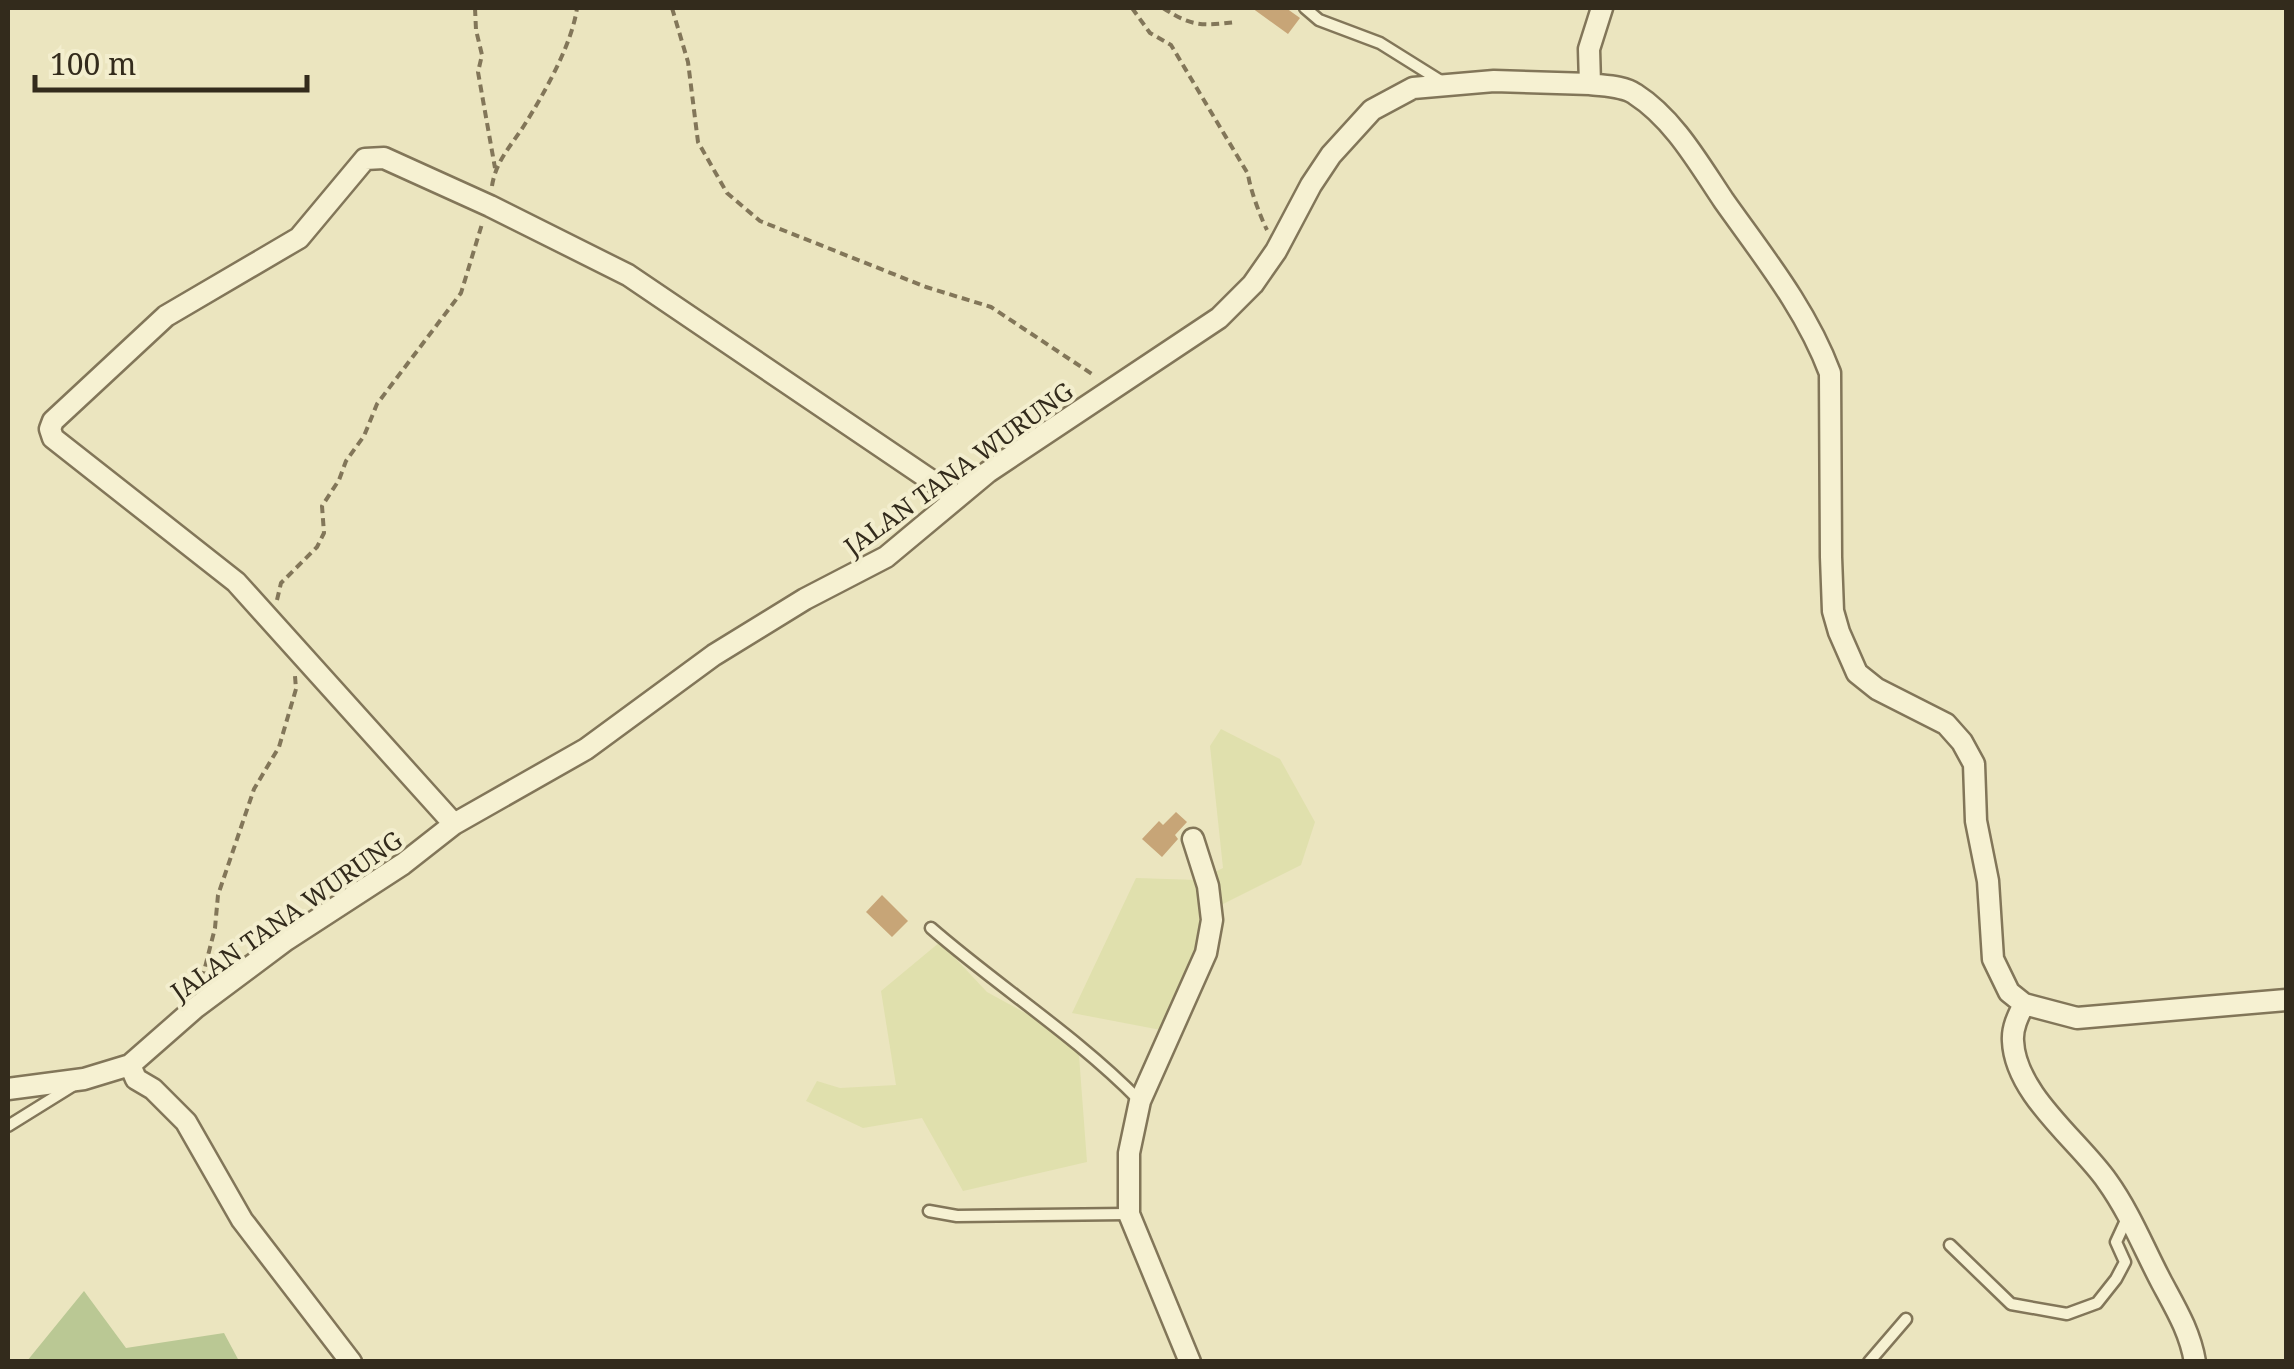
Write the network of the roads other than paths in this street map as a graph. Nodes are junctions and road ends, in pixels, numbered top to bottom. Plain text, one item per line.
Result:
1 (1306, 8) edge
2 (1602, 8) edge
3 (1590, 84) junction
4 (1448, 86) junction
5 (957, 498) junction
6 (454, 824) junction
7 (1193, 839) dead end
8 (930, 928) dead end
9 (2286, 1000) edge
10 (2024, 1004) junction
11 (130, 1065) junction
12 (84, 1079) junction
13 (8, 1089) edge
14 (1140, 1100) junction
15 (8, 1126) edge
16 (930, 1210) dead end
17 (1129, 1214) junction
18 (2128, 1216) junction
19 (1950, 1245) dead end
20 (1906, 1320) dead end
21 (351, 1362) edge
22 (1190, 1362) edge
23 (1869, 1362) edge
24 (2195, 1362) edge

1 - 4 lane
2 - 3 street
3 - 4 street, JALAN TANA WURUNG
3 - 10 street, JALAN TANA WURUNG
4 - 5 street, JALAN TANA WURUNG
5 - 6 street, JALAN TANA WURUNG
5 - 6 street
6 - 11 street, JALAN TANA WURUNG
7 - 14 street
8 - 14 lane
9 - 10 street
10 - 18 street
11 - 12 street
11 - 21 street
12 - 13 street
12 - 15 lane
14 - 17 street
16 - 17 lane
17 - 22 street
18 - 19 lane
18 - 24 street
20 - 23 lane

